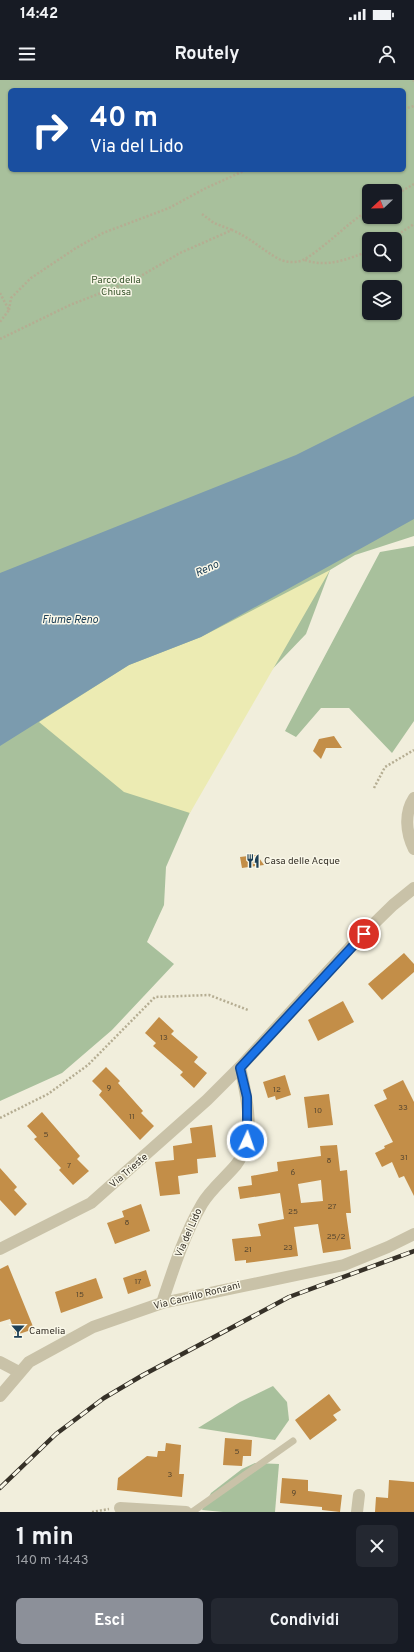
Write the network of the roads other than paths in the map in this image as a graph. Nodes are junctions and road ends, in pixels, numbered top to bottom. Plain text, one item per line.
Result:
1 (414, 798) edge
2 (414, 849) edge
3 (414, 888) edge
4 (240, 1068) junction
5 (414, 1234) edge
6 (0, 1249) edge
7 (162, 1303) junction
8 (0, 1362) edge
9 (19, 1372) junction
10 (0, 1396) edge
11 (293, 1441) dead end
12 (359, 1495) dead end
13 (120, 1508) road end
14 (186, 1512) edge
15 (192, 1512) edge
16 (357, 1512) edge

1 - 2 street
3 - 4 street
4 - 6 street, Via Trieste
4 - 7 street, Via del Lido
5 - 7 street, Via Camillo Ronzani
7 - 9 street, Via Camillo Ronzani
8 - 9 street
9 - 10 street, Via Camillo Ronzani
11 - 15 lane
12 - 16 street
13 - 14 street

